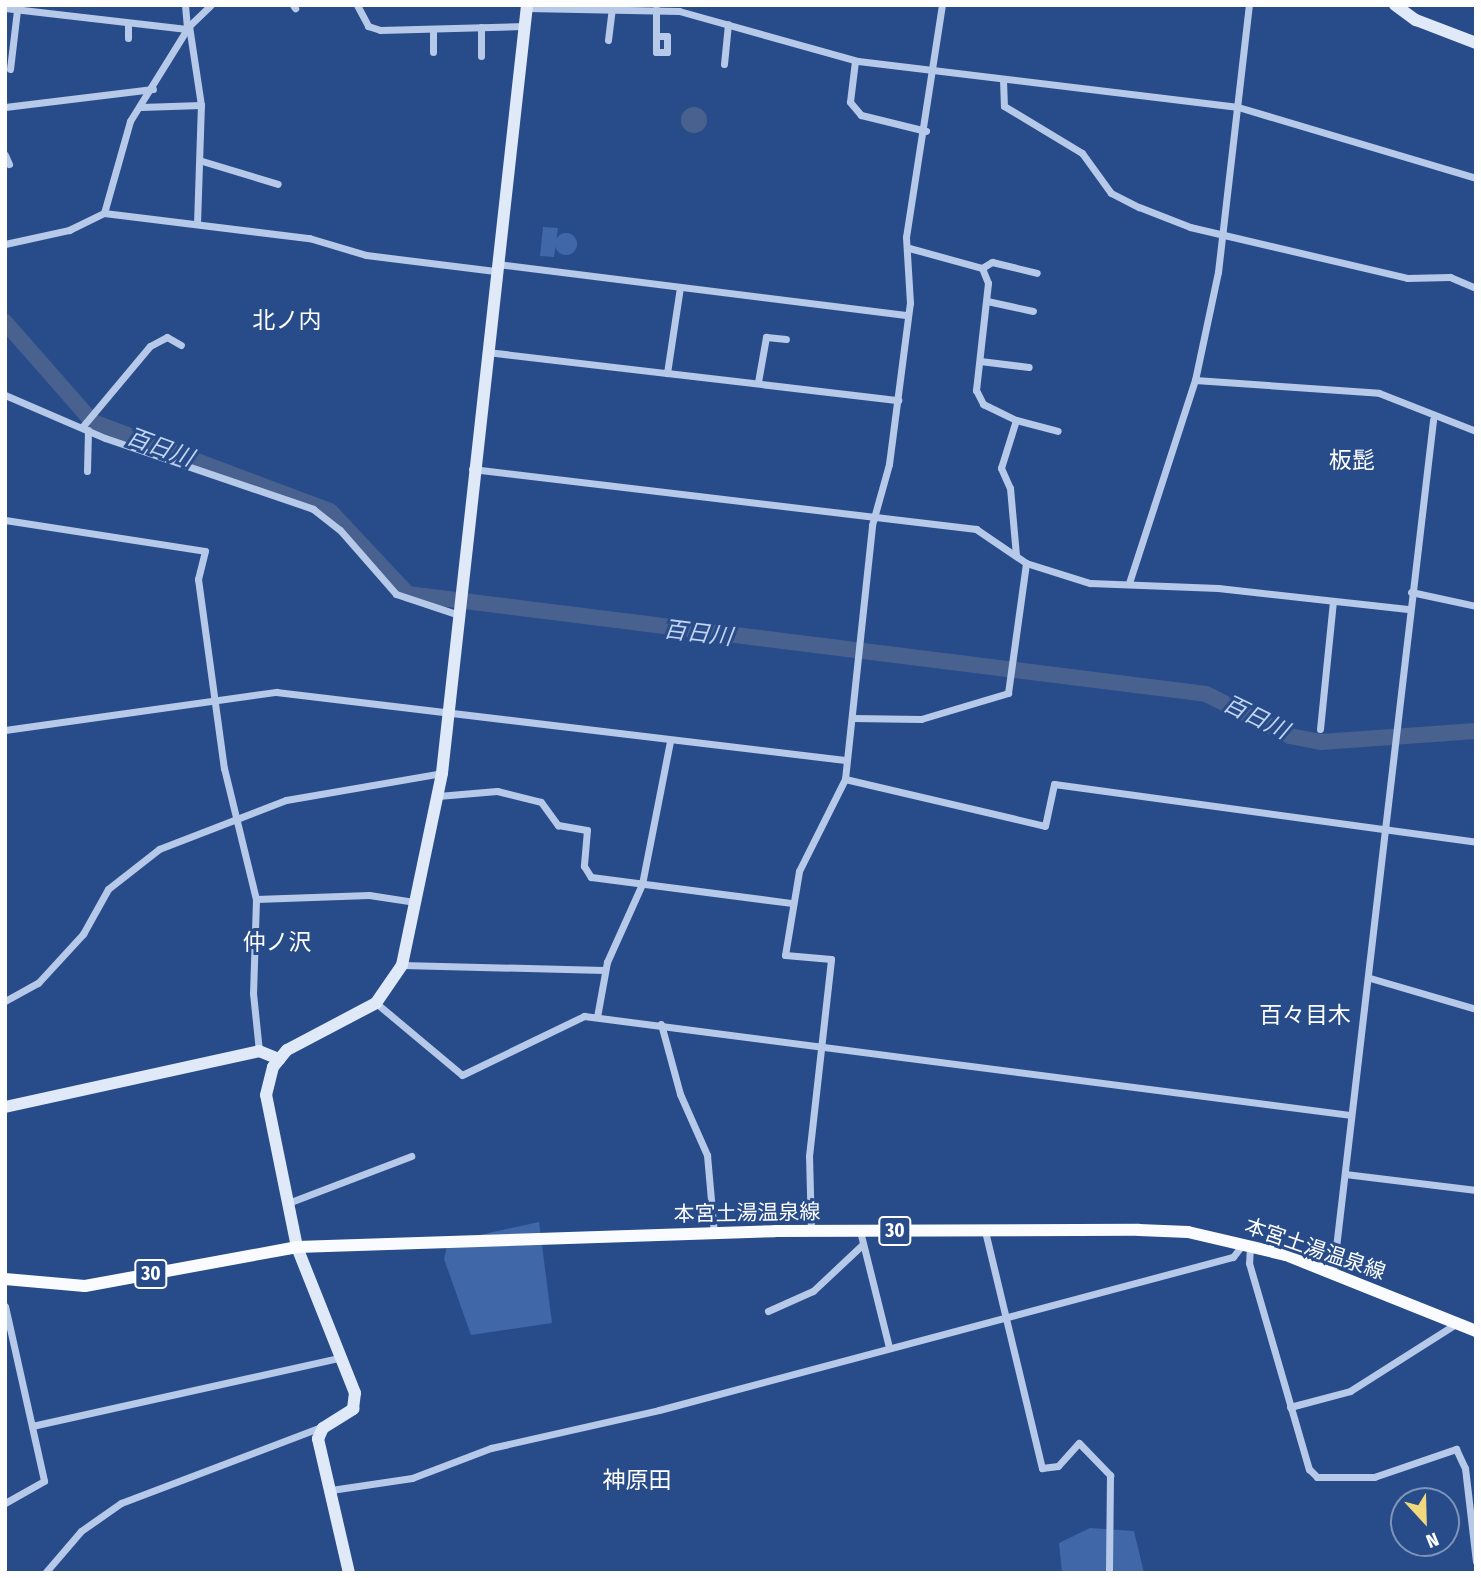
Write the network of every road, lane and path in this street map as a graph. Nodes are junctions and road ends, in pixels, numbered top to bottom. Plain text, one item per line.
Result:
1 (185, 5) edge
2 (211, 5) edge
3 (357, 5) edge
4 (942, 5) edge
5 (1248, 5) edge
6 (1395, 5) edge
7 (614, 6) edge
8 (527, 7) edge
9 (5, 8) edge
10 (656, 9) junction
11 (17, 10) junction
12 (128, 24) junction
13 (728, 24) junction
14 (524, 26) junction
15 (481, 27) junction
16 (188, 28) junction
17 (433, 29) junction
18 (656, 36) dead end
19 (128, 38) dead end
20 (608, 40) dead end
21 (1476, 43) edge
22 (433, 52) dead end
23 (481, 56) dead end
24 (855, 61) junction
25 (724, 64) dead end
26 (10, 69) dead end
27 (934, 71) junction
28 (1003, 79) junction
29 (153, 89) junction
30 (201, 105) junction
31 (5, 107) edge
32 (141, 107) junction
33 (1238, 107) junction
34 (926, 131) junction
35 (5, 155) edge
36 (202, 161) junction
37 (9, 164) dead end
38 (1476, 178) edge
39 (278, 184) dead end
40 (104, 213) junction
41 (197, 224) junction
42 (1221, 234) junction
43 (8, 245) edge
44 (909, 248) junction
45 (5, 252) edge
46 (496, 268) junction
47 (982, 268) junction
48 (1037, 273) dead end
49 (680, 287) junction
50 (1476, 288) edge
51 (986, 301) junction
52 (1033, 311) dead end
53 (908, 315) junction
54 (786, 339) dead end
55 (181, 345) dead end
56 (485, 352) junction
57 (980, 360) junction
58 (1029, 367) dead end
59 (667, 373) junction
60 (1195, 380) junction
61 (758, 382) junction
62 (10, 398) edge
63 (898, 400) junction
64 (1016, 420) junction
65 (1433, 420) junction
66 (87, 423) junction
67 (1058, 431) dead end
68 (1476, 431) edge
69 (471, 469) junction
70 (88, 471) dead end
71 (874, 517) junction
72 (5, 520) edge
73 (1016, 555) junction
74 (1026, 563) junction
75 (1129, 583) junction
76 (1411, 592) junction
77 (1333, 602) junction
78 (458, 605) junction
79 (1476, 606) edge
80 (1408, 610) junction
81 (216, 700) junction
82 (447, 713) junction
83 (852, 718) junction
84 (1320, 729) dead end
85 (5, 730) edge
86 (670, 741) junction
87 (845, 760) junction
88 (442, 773) junction
89 (845, 779) junction
90 (438, 796) junction
91 (236, 820) junction
92 (1388, 828) junction
93 (1476, 842) edge
94 (642, 884) junction
95 (256, 899) junction
96 (415, 902) junction
97 (792, 903) junction
98 (402, 965) junction
99 (604, 970) junction
100 (1370, 978) junction
101 (5, 1000) edge
102 (376, 1003) junction
103 (1476, 1009) edge
104 (597, 1017) junction
105 (661, 1024) junction
106 (821, 1047) junction
107 (260, 1051) junction
108 (279, 1059) junction
109 (5, 1107) edge
110 (1350, 1115) junction
111 (411, 1156) dead end
112 (1345, 1174) junction
113 (1476, 1190) edge
114 (288, 1203) junction
115 (811, 1231) junction
116 (860, 1231) junction
117 (985, 1231) junction
118 (714, 1233) junction
119 (862, 1245) junction
120 (1247, 1245) junction
121 (297, 1247) junction
122 (1333, 1273) junction
123 (5, 1279) edge
124 (5, 1306) edge
125 (768, 1311) dead end
126 (1001, 1318) junction
127 (1458, 1323) junction
128 (1476, 1331) edge
129 (889, 1347) junction
130 (342, 1357) junction
131 (1290, 1406) junction
132 (327, 1425) junction
133 (32, 1426) junction
134 (331, 1490) junction
135 (5, 1503) edge
136 (1476, 1561) edge
137 (45, 1573) edge
138 (349, 1573) edge
139 (1109, 1573) edge

1 - 16 street
2 - 16 street
3 - 17 street
4 - 27 street
5 - 33 street
6 - 21 street
7 - 8 street
7 - 10 street
7 - 20 street
8 - 14 street
9 - 11 street
10 - 13 street
10 - 18 street
11 - 12 street
11 - 26 street
12 - 16 street
12 - 19 street
13 - 24 street
13 - 25 street
14 - 15 street
14 - 46 street
15 - 17 street
15 - 23 street
16 - 29 street
16 - 30 street
17 - 22 street
24 - 27 street
24 - 34 street
27 - 28 street
27 - 34 street
28 - 33 street
28 - 42 street
29 - 31 street
29 - 32 street
30 - 32 street
30 - 36 street
32 - 40 street
33 - 38 street
33 - 42 street
34 - 44 street
35 - 37 street
36 - 39 street
36 - 41 street
40 - 41 street
40 - 43 street
41 - 46 street
42 - 50 street
42 - 60 street
43 - 45 street
44 - 47 street
44 - 53 street
46 - 49 street
46 - 56 street
47 - 48 street
47 - 51 street
49 - 53 street
49 - 59 street
51 - 52 street
51 - 57 street
53 - 63 street
54 - 61 street
55 - 66 street
56 - 59 street
56 - 69 street
57 - 58 street
57 - 64 street
59 - 61 street
60 - 65 street
60 - 75 street
61 - 63 street
62 - 66 street
63 - 71 street
64 - 67 street
64 - 73 street
65 - 68 street
65 - 76 street
66 - 70 street
66 - 78 street
69 - 71 street
69 - 78 street
71 - 73 street
71 - 83 street
72 - 81 street
73 - 74 street
74 - 75 street
74 - 83 street
75 - 77 street
76 - 79 street
76 - 80 street
77 - 80 street
77 - 84 street
78 - 82 street
80 - 92 street
81 - 82 street
81 - 85 street
81 - 91 street
82 - 86 street
82 - 88 street
83 - 87 street
86 - 87 street
86 - 94 street
87 - 89 street
88 - 90 street
88 - 91 street
89 - 92 street
89 - 97 street
90 - 94 street
90 - 96 street
91 - 95 street
91 - 101 street
92 - 93 street
92 - 100 street
94 - 97 street
94 - 99 street
95 - 96 street
95 - 107 street
96 - 98 street
97 - 106 street
98 - 99 street
98 - 102 street
99 - 104 street
100 - 103 street
100 - 110 street
102 - 104 street
102 - 108 street
104 - 105 street
105 - 106 street
105 - 118 street
106 - 110 street
106 - 115 street
107 - 108 street
107 - 109 street
108 - 114 street
110 - 112 street
111 - 114 street
112 - 113 street
112 - 122 street
114 - 121 street
115 - 116 main road, 本宮土湯温泉線 / 30
115 - 118 main road, 本宮土湯温泉線 / 30
116 - 117 main road, 本宮土湯温泉線 / 30
116 - 119 street
117 - 120 main road, 本宮土湯温泉線 / 30
117 - 126 street
118 - 121 main road, 本宮土湯温泉線 / 30
119 - 125 street
119 - 129 street
120 - 122 main road, 本宮土湯温泉線 / 30
120 - 126 street
120 - 131 street
121 - 123 main road, 本宮土湯温泉線 / 30
121 - 130 street
122 - 127 main road, 本宮土湯温泉線 / 30
124 - 133 street
126 - 129 street
126 - 139 street
127 - 128 main road, 本宮土湯温泉線 / 30
127 - 131 street
129 - 134 street
130 - 132 street
130 - 133 street
131 - 136 street
132 - 134 street
132 - 137 street
133 - 135 street
134 - 138 street

